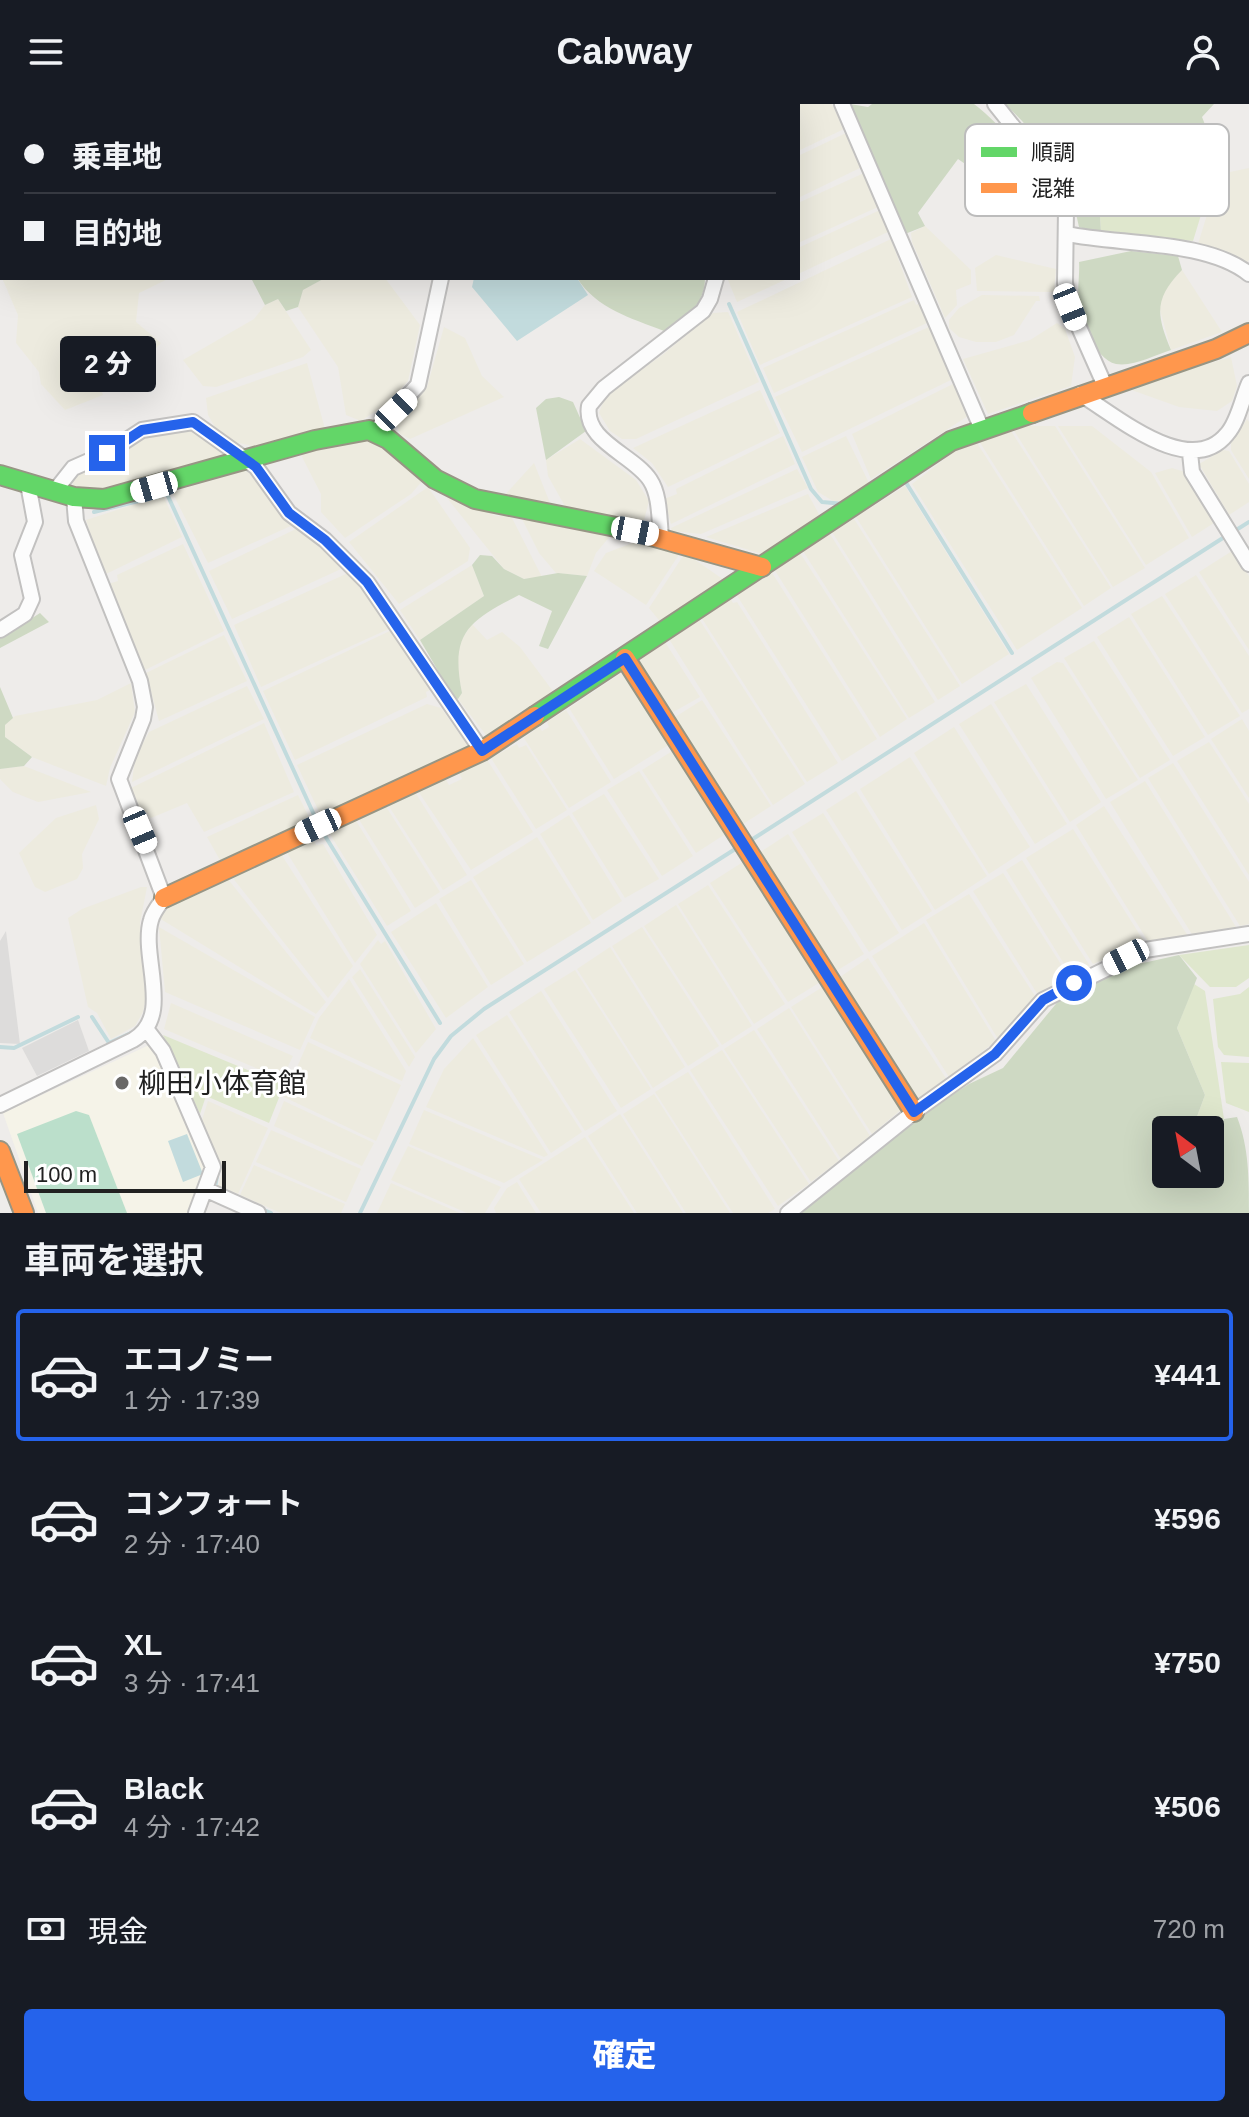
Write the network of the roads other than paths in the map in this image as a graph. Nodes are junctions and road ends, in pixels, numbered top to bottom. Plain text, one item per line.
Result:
1 (842, 104) edge
2 (1000, 105) edge
3 (1013, 124) edge
4 (1066, 216) edge
5 (1067, 234) junction
6 (1249, 274) edge
7 (441, 280) edge
8 (715, 280) edge
9 (1249, 333) edge
10 (1249, 383) edge
11 (1105, 386) junction
12 (1080, 394) junction
13 (981, 427) junction
14 (376, 430) junction
15 (1190, 453) junction
16 (248, 460) junction
17 (0, 475) edge
18 (28, 484) junction
19 (54, 492) junction
20 (74, 497) junction
21 (661, 536) junction
22 (1249, 564) edge
23 (762, 567) junction
24 (0, 630) edge
25 (625, 658) junction
26 (482, 751) junction
27 (164, 898) junction
28 (1249, 934) edge
29 (147, 1030) junction
30 (0, 1105) edge
31 (914, 1112) junction
32 (0, 1151) edge
33 (207, 1190) junction
34 (24, 1213) edge
35 (196, 1213) edge
36 (258, 1213) edge
37 (788, 1213) edge

1 - 13 street
2 - 3 street
4 - 5 street
5 - 6 street
5 - 11 street
7 - 14 street
8 - 21 street
9 - 11 main road
10 - 15 street
11 - 12 main road
12 - 13 main road
12 - 15 street
13 - 23 main road
14 - 16 main road
14 - 21 main road
15 - 22 street
16 - 19 street
16 - 20 main road
16 - 26 street
17 - 18 main road
18 - 19 main road
18 - 24 street
19 - 20 main road
20 - 27 street
21 - 23 main road
23 - 25 main road
25 - 26 main road
25 - 31 main road
26 - 27 main road
27 - 29 street
28 - 31 street
29 - 30 street
29 - 33 street
31 - 37 street
32 - 34 main road
33 - 35 street
33 - 36 street

